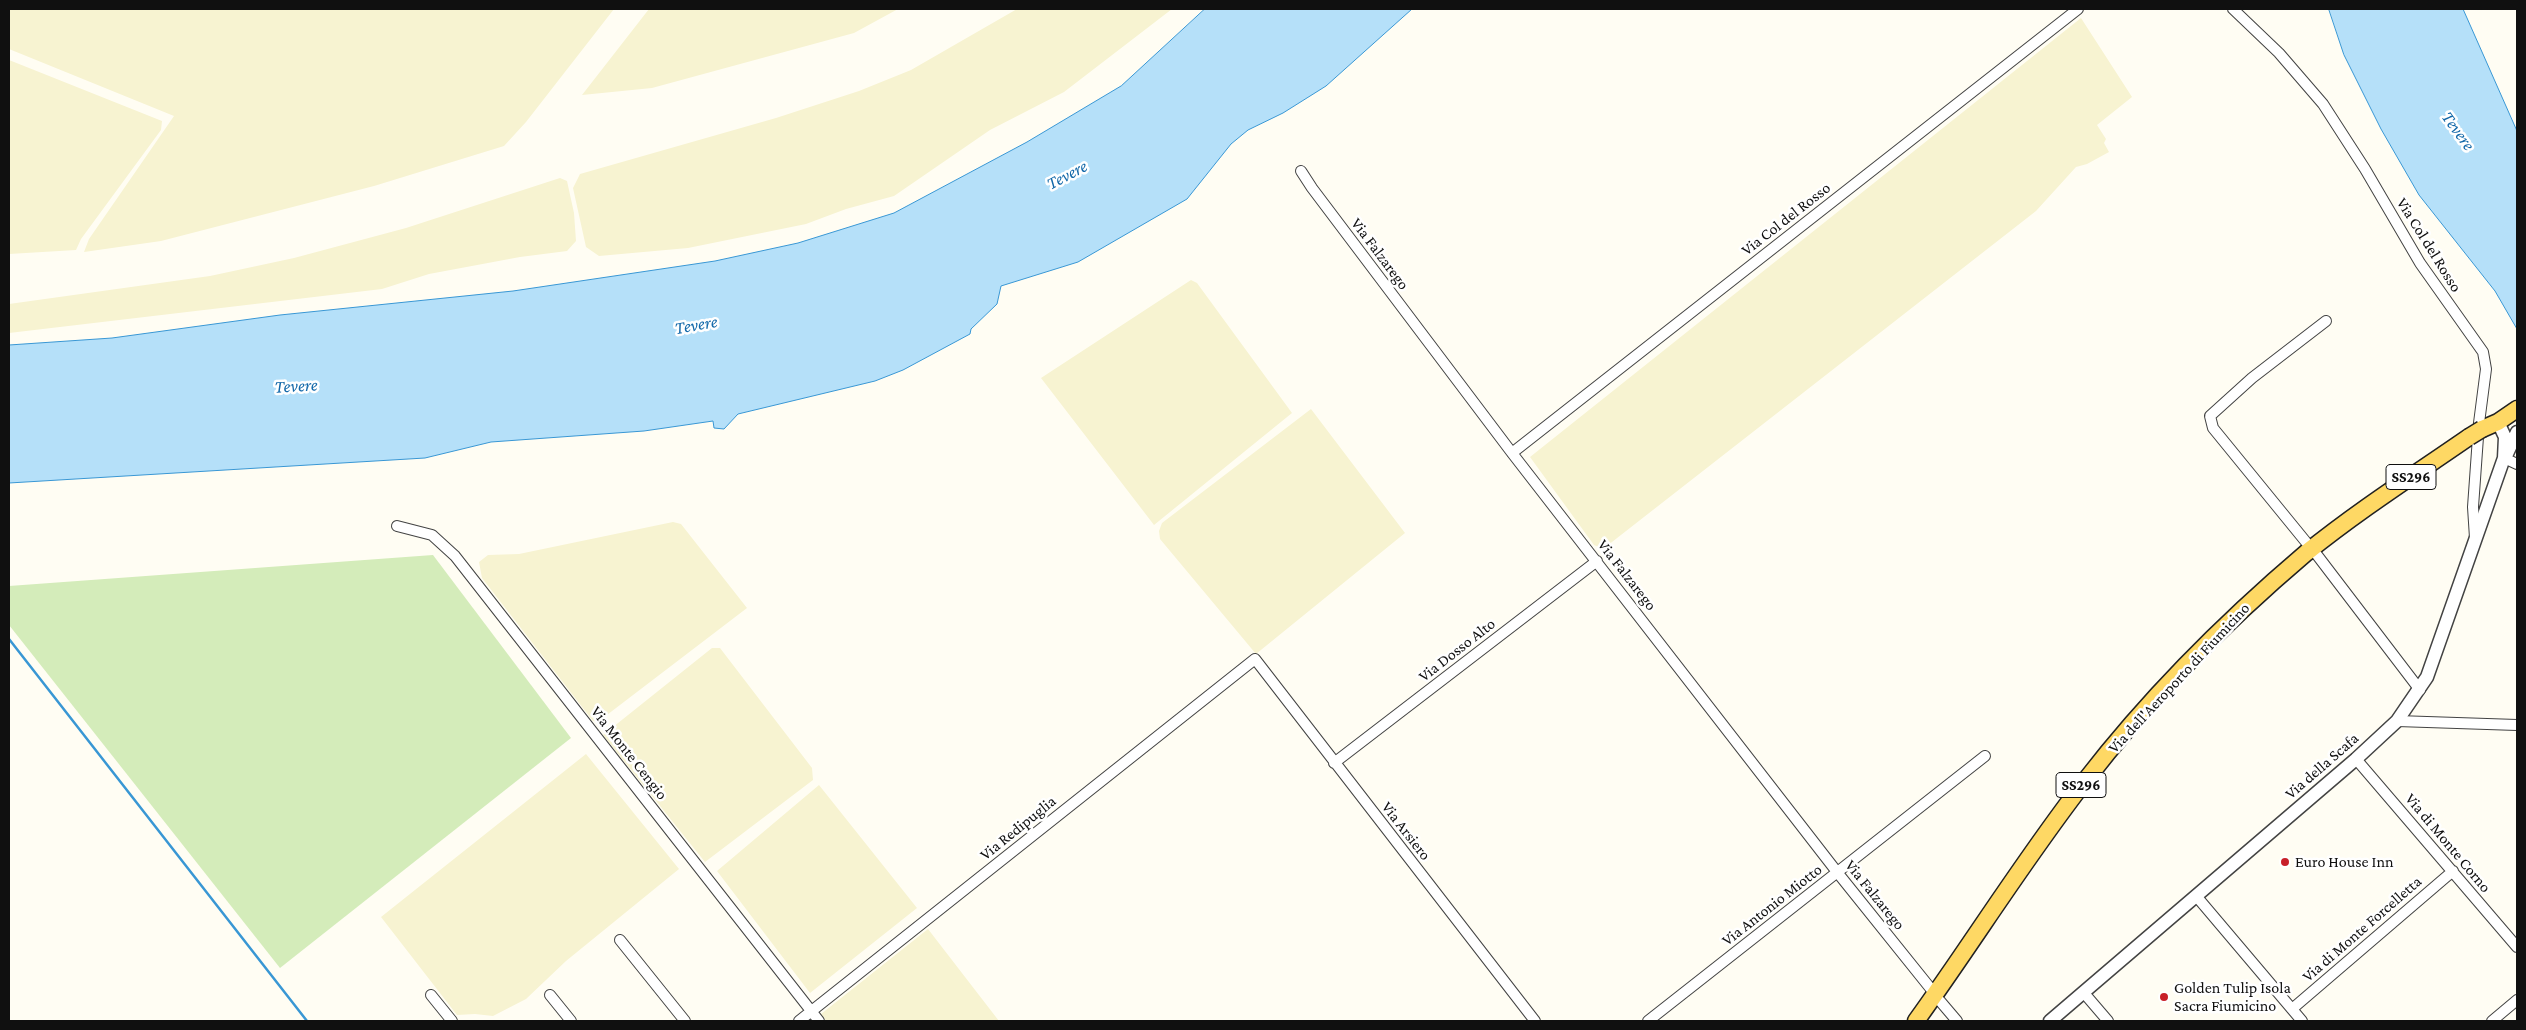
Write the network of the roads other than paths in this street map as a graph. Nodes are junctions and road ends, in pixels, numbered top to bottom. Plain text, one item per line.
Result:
1 (2078, 9) edge
2 (2233, 9) edge
3 (1301, 171) dead end
4 (2326, 321) dead end
5 (2517, 409) edge
6 (2498, 422) junction
7 (2517, 432) edge
8 (1512, 453) junction
9 (2504, 458) junction
10 (2517, 464) edge
11 (397, 526) dead end
12 (2476, 539) junction
13 (2306, 542) dead end
14 (2317, 555) dead end
15 (1597, 561) junction
16 (1255, 659) joint
17 (2420, 690) junction
18 (2397, 722) junction
19 (2517, 725) edge
20 (1985, 756) dead end
21 (2356, 759) junction
22 (1334, 763) junction
23 (2453, 871) junction
24 (1837, 872) junction
25 (2197, 897) junction
26 (620, 940) dead end
27 (2517, 947) edge
28 (2084, 993) junction
29 (431, 995) dead end
30 (550, 995) dead end
31 (1938, 998) junction
32 (2517, 1000) edge
33 (2292, 1009) junction
34 (812, 1012) junction
35 (452, 1021) edge
36 (571, 1021) edge
37 (685, 1021) edge
38 (799, 1021) edge
39 (819, 1021) edge
40 (1535, 1021) edge
41 (1648, 1021) edge
42 (1916, 1021) edge
43 (1957, 1021) edge
44 (2050, 1021) edge
45 (2108, 1021) edge
46 (2302, 1021) edge
47 (2492, 1021) edge

1 - 8 street, Via Col del Rosso
2 - 12 street, Via Col del Rosso
3 - 8 street, Via Falzarego
4 - 13 street
5 - 6 main road, Via dell'Aeroporto di Fiumicino / SS296
6 - 9 street, Via della Scafa
6 - 31 main road, Via dell'Aeroporto di Fiumicino / SS296
7 - 9 street, Via della Scafa
8 - 15 street, Via Falzarego
9 - 10 street
9 - 12 street, Via della Scafa
11 - 34 street, Via Monte Cengio
12 - 17 street, Via della Scafa
14 - 17 street
15 - 22 street, Via Dosso Alto
15 - 24 street, Via Falzarego
16 - 22 street, Via Arsiero
16 - 34 street, Via Redipuglia
17 - 18 street, Via della Scafa
18 - 19 street
18 - 21 street, Via della Scafa
20 - 24 street, Via Antonio Miotto
21 - 23 street, Via di Monte Corno
21 - 25 street, Via della Scafa
22 - 40 street, Via Arsiero
23 - 27 street, Via di Monte Corno
23 - 33 street, Via di Monte Forcelletta
24 - 31 street, Via Falzarego
24 - 41 street, Via Antonio Miotto
25 - 28 street, Via della Scafa
25 - 33 street
26 - 37 street
28 - 44 street, Via della Scafa
28 - 45 street
29 - 35 street
30 - 36 street
31 - 42 main road, Via dell'Aeroporto di Fiumicino / SS296
31 - 43 street, Via Falzarego
32 - 47 street
33 - 46 street
34 - 38 street, Via Redipuglia
34 - 39 street, Via Monte Cengio

